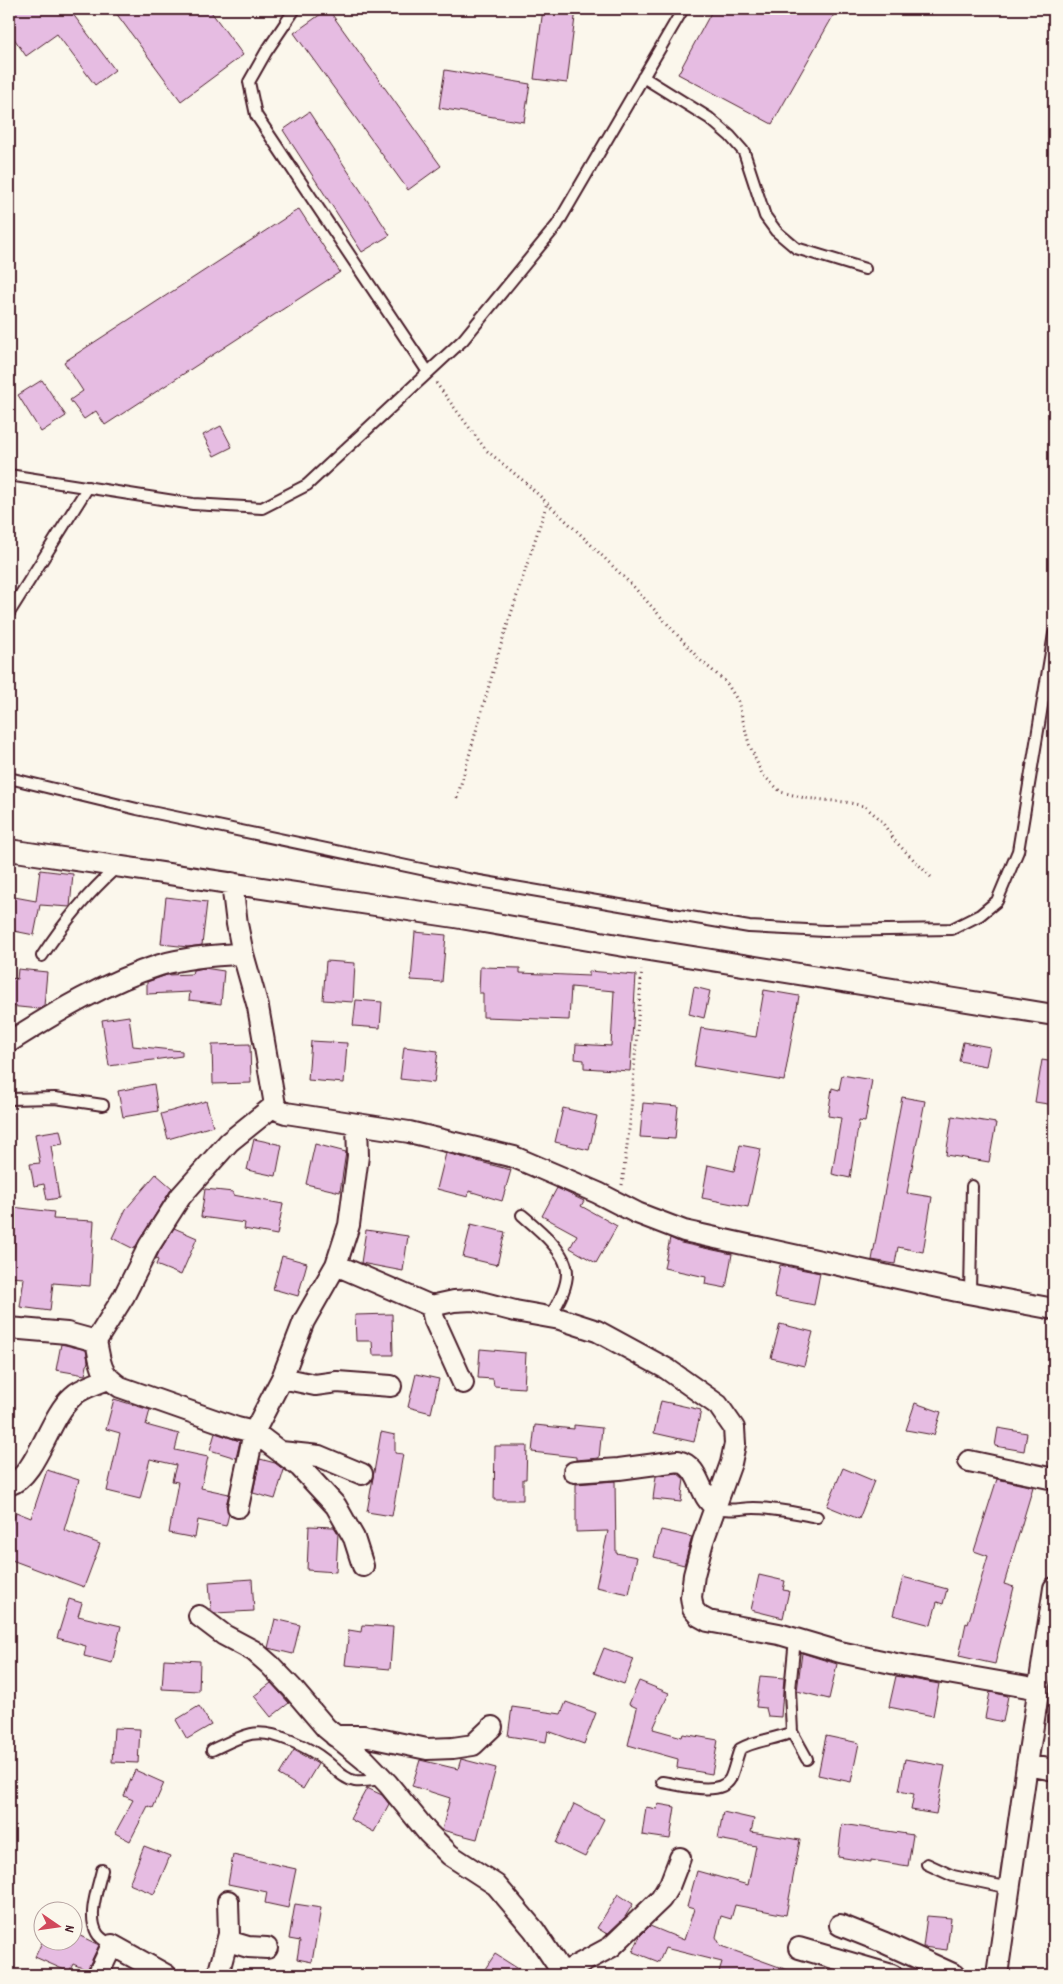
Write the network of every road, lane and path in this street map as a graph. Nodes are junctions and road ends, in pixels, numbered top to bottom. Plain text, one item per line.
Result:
1 (295, 9) edge
2 (683, 9) edge
3 (643, 77) junction
4 (865, 269) dead end
5 (428, 372) junction
6 (9, 475) edge
7 (88, 487) junction
8 (546, 503) junction
9 (9, 613) edge
10 (1054, 634) edge
11 (9, 778) edge
12 (457, 798) dead end
13 (9, 850) edge
14 (116, 868) junction
15 (934, 879) dead end
16 (232, 883) junction
17 (644, 949) junction
18 (243, 954) junction
19 (42, 956) dead end
20 (1054, 1015) edge
21 (9, 1042) edge
22 (9, 1099) edge
23 (103, 1105) dead end
24 (276, 1106) junction
25 (357, 1125) junction
26 (972, 1186) dead end
27 (618, 1203) junction
28 (522, 1215) dead end
29 (336, 1265) junction
30 (970, 1294) junction
31 (431, 1306) junction
32 (1054, 1308) edge
33 (550, 1318) junction
34 (9, 1328) edge
35 (96, 1341) junction
36 (282, 1378) junction
37 (107, 1379) junction
38 (463, 1383) dead end
39 (391, 1386) dead end
40 (254, 1432) junction
41 (281, 1452) junction
42 (969, 1461) dead end
43 (574, 1472) dead end
44 (362, 1474) dead end
45 (1054, 1479) edge
46 (9, 1485) edge
47 (238, 1507) dead end
48 (715, 1508) junction
49 (817, 1517) dead end
50 (363, 1566) dead end
51 (1054, 1588) edge
52 (200, 1616) dead end
53 (796, 1639) junction
54 (1048, 1658) edge
55 (1039, 1690) junction
56 (492, 1727) dead end
57 (792, 1732) junction
58 (335, 1736) junction
59 (212, 1750) dead end
60 (807, 1759) dead end
61 (1027, 1765) junction
62 (1054, 1770) edge
63 (383, 1778) junction
64 (662, 1782) dead end
65 (680, 1858) dead end
66 (927, 1864) dead end
67 (102, 1870) dead end
68 (1010, 1888) junction
69 (228, 1901) dead end
70 (840, 1925) dead end
71 (228, 1941) junction
72 (112, 1945) junction
73 (267, 1948) dead end
74 (798, 1948) dead end
75 (562, 1974) edge
76 (98, 1975) edge
77 (166, 1975) edge
78 (218, 1975) edge
79 (892, 1975) edge
80 (952, 1975) edge
81 (997, 1975) edge

1 - 5 lane
2 - 3 lane
3 - 4 lane
3 - 5 lane
5 - 7 lane
5 - 8 path
6 - 7 lane
7 - 9 lane
8 - 12 path
8 - 15 path
10 - 11 lane
13 - 14 street
14 - 16 street
14 - 19 lane
16 - 17 street
16 - 18 street
17 - 20 street
17 - 27 path
18 - 21 street
18 - 24 street
22 - 23 lane
24 - 25 street
24 - 35 street
25 - 27 street
25 - 29 street
26 - 30 lane
27 - 30 street
28 - 33 lane
29 - 31 street
29 - 36 street
30 - 32 street
31 - 33 street
31 - 38 street
33 - 48 street
34 - 35 street
35 - 37 street
36 - 39 street
36 - 40 street
37 - 40 street
37 - 46 street
40 - 41 street
40 - 47 street
41 - 44 street
41 - 50 street
42 - 45 street
43 - 48 street
48 - 49 lane
48 - 53 street
51 - 54 street
52 - 58 street
53 - 55 street
53 - 57 lane
54 - 55 street
55 - 61 street
56 - 58 street
57 - 60 lane
57 - 64 lane
58 - 63 street
59 - 63 lane
61 - 62 street
61 - 68 street
63 - 75 street
65 - 75 street
66 - 68 lane
67 - 72 lane
68 - 81 street
69 - 71 street
70 - 80 street
71 - 73 street
71 - 78 street
72 - 76 street
72 - 77 street
74 - 79 street

